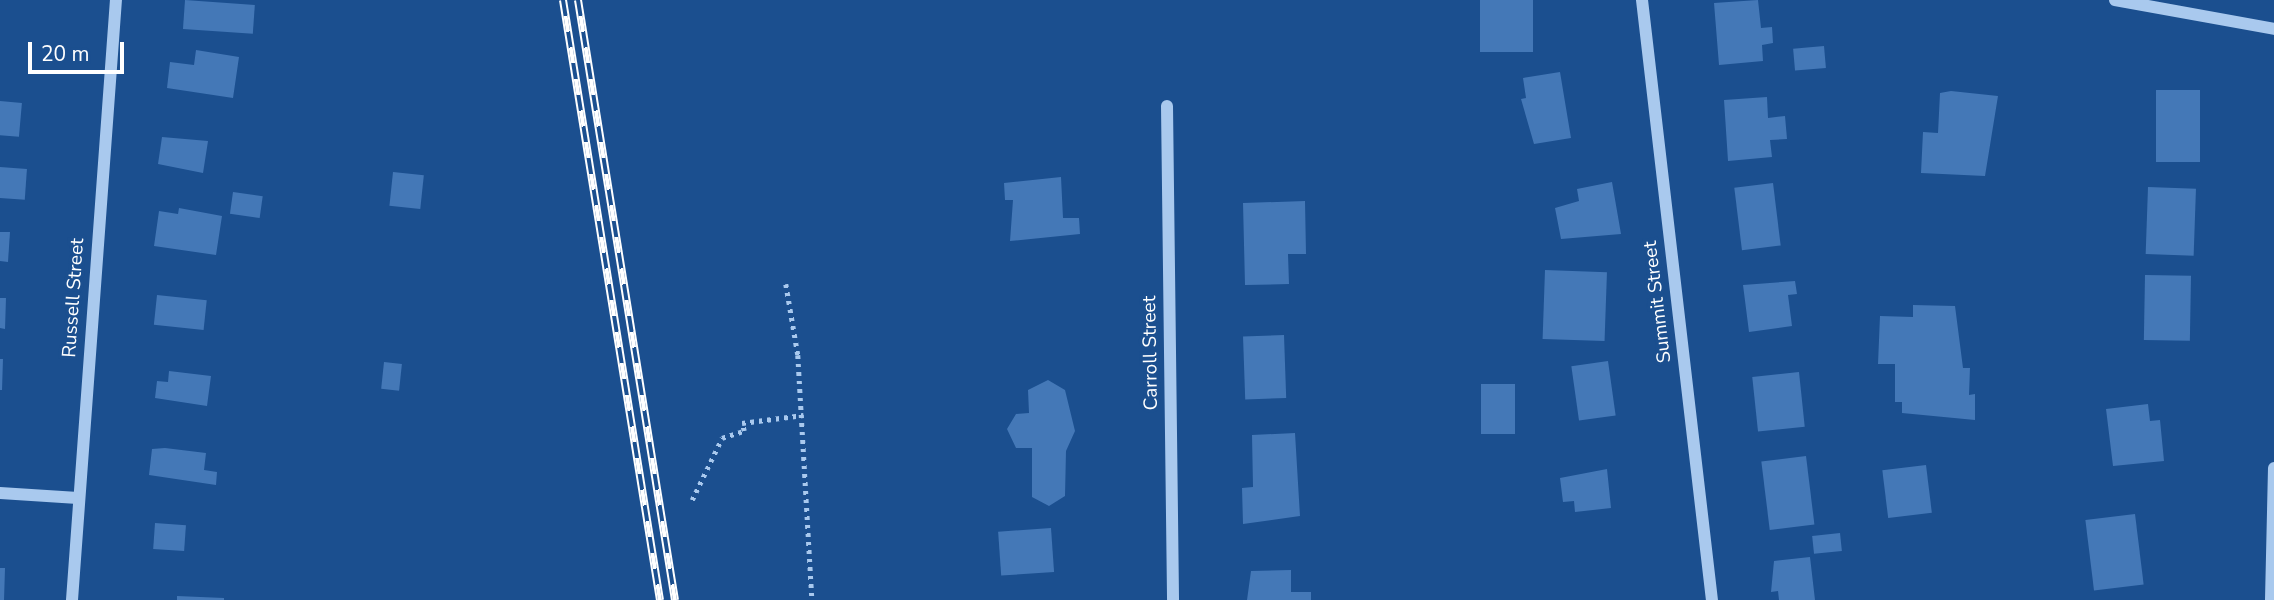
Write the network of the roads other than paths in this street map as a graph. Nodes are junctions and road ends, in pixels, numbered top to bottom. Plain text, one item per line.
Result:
1 (116, 0) edge
2 (1642, 0) edge
3 (2115, 0) edge
4 (2274, 29) edge
5 (1167, 106) dead end
6 (2274, 468) edge
7 (0, 493) edge
8 (78, 498) junction
9 (72, 600) edge
10 (1173, 600) edge
11 (1712, 600) edge
12 (2271, 600) edge

1 - 8 street, Russell Street
2 - 11 street, Summit Street
3 - 4 street
5 - 10 street, Carroll Street
6 - 12 street
7 - 8 street
8 - 9 street, Russell Street

